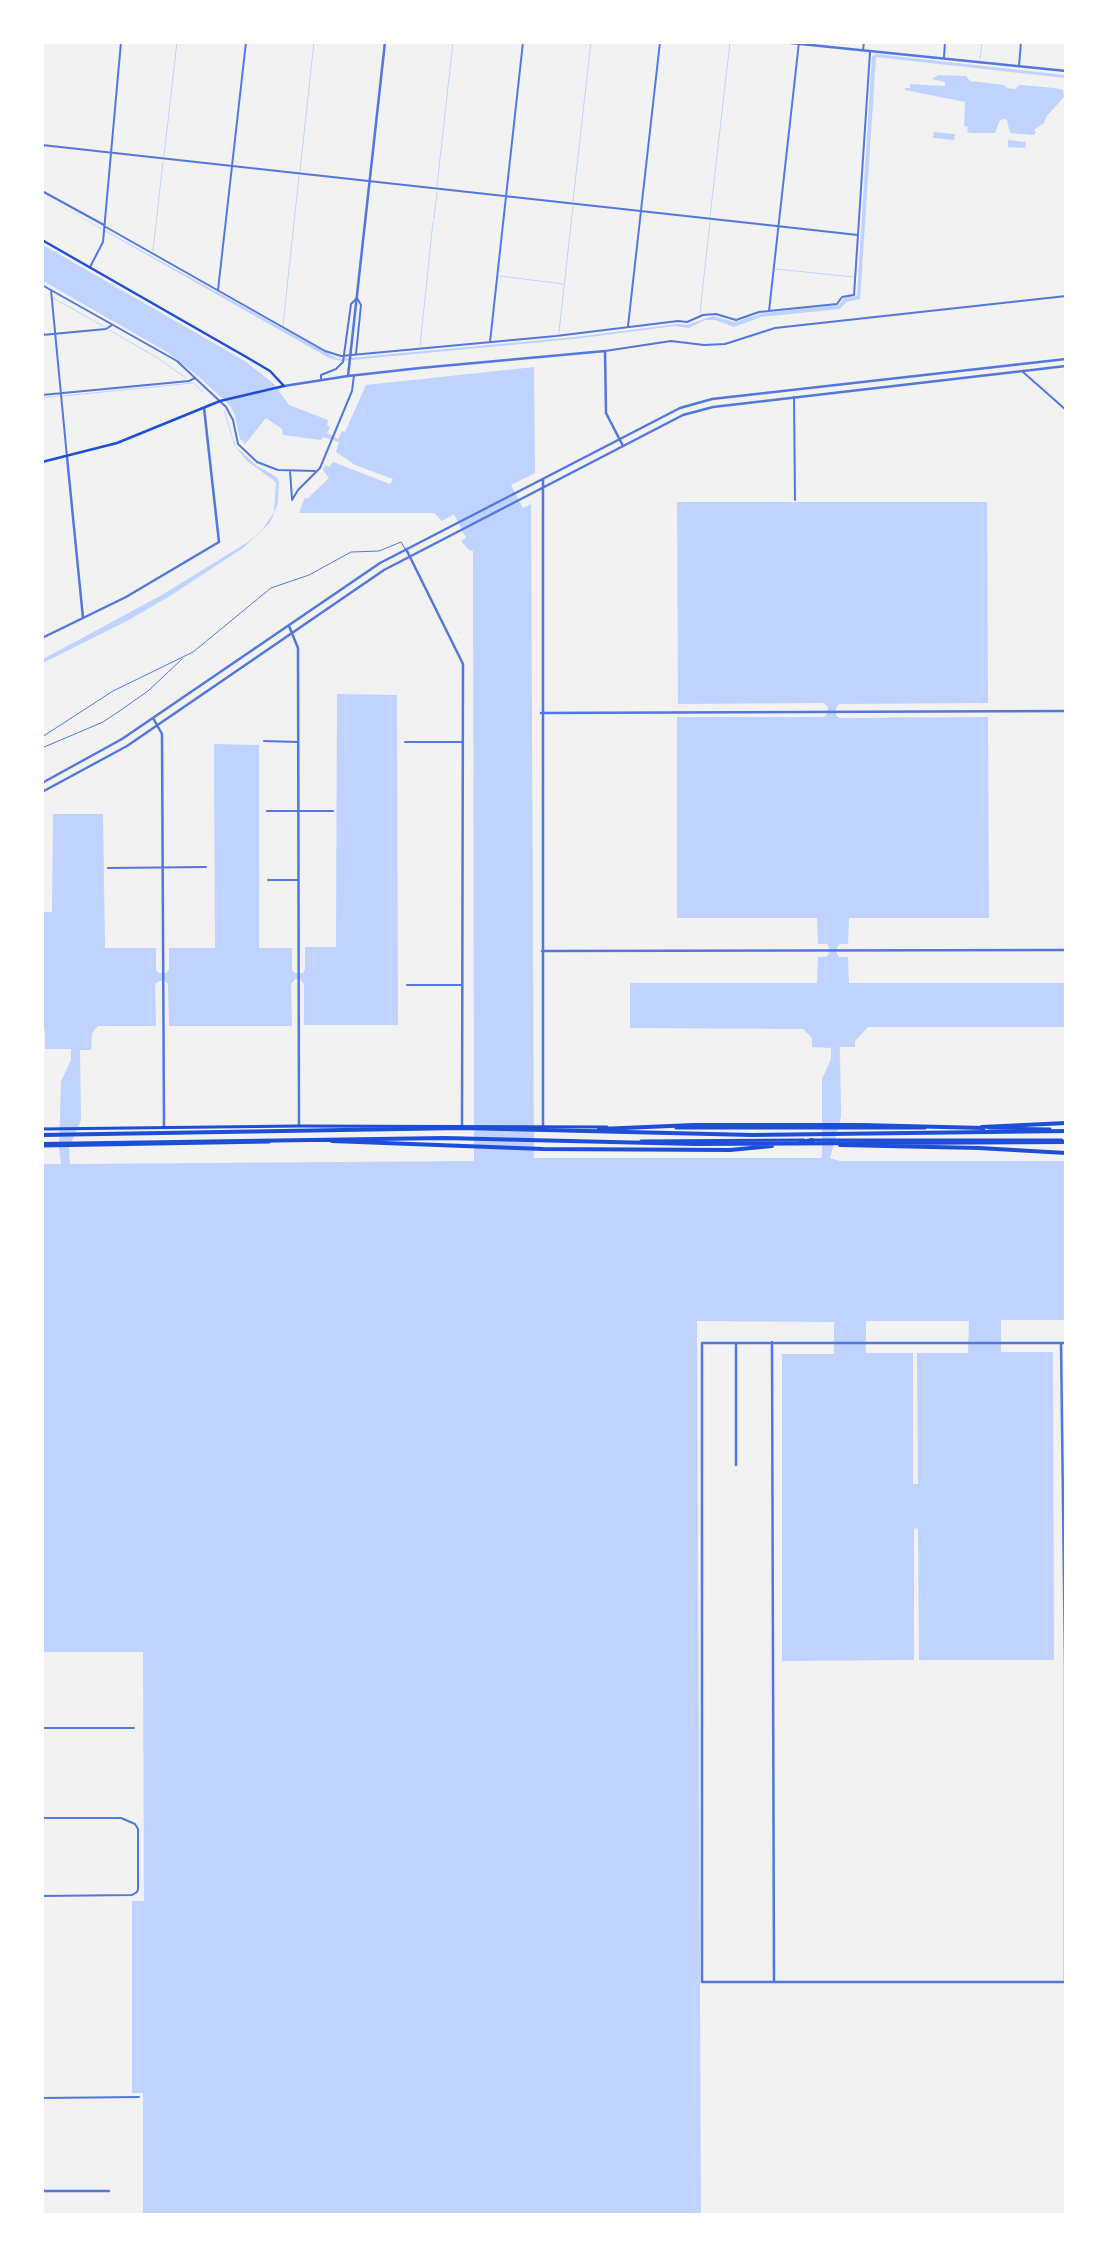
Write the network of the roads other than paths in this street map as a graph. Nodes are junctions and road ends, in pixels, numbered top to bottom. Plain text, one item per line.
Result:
1 (121, 42) edge
2 (246, 42) edge
3 (385, 42) edge
4 (522, 42) edge
5 (660, 42) edge
6 (781, 42) edge
7 (864, 42) edge
8 (945, 42) edge
9 (1021, 42) edge
10 (799, 43) edge
11 (863, 50) junction
12 (870, 50) junction
13 (944, 58) junction
14 (1019, 66) junction
15 (1066, 71) edge
16 (42, 145) edge
17 (111, 152) junction
18 (232, 166) junction
19 (370, 181) junction
20 (42, 191) edge
21 (505, 196) junction
22 (641, 211) junction
23 (104, 226) junction
24 (778, 227) junction
25 (858, 236) junction
26 (42, 240) edge
27 (90, 267) junction
28 (42, 285) edge
29 (51, 290) junction
30 (218, 290) junction
31 (1066, 296) edge
32 (357, 298) junction
33 (769, 311) junction
34 (112, 325) junction
35 (628, 326) junction
36 (55, 334) junction
37 (42, 335) edge
38 (490, 342) junction
39 (605, 351) junction
40 (356, 354) junction
41 (345, 357) junction
42 (1066, 359) edge
43 (1066, 366) edge
44 (1022, 371) junction
45 (354, 375) junction
46 (348, 376) junction
47 (195, 378) junction
48 (320, 380) junction
49 (284, 386) junction
50 (60, 394) junction
51 (42, 395) edge
52 (794, 397) junction
53 (220, 401) junction
54 (204, 408) junction
55 (1066, 410) edge
56 (619, 440) junction
57 (623, 446) junction
58 (67, 457) junction
59 (42, 462) edge
60 (290, 471) junction
61 (316, 471) junction
62 (542, 480) junction
63 (542, 488) junction
64 (795, 500) dead end
65 (406, 550) junction
66 (409, 557) junction
67 (82, 618) junction
68 (289, 626) junction
69 (292, 633) junction
70 (42, 638) edge
71 (183, 658) junction
72 (1066, 711) edge
73 (541, 713) junction
74 (153, 718) junction
75 (157, 726) junction
76 (42, 736) edge
77 (264, 741) dead end
78 (298, 742) junction
79 (404, 742) dead end
80 (463, 742) junction
81 (42, 748) edge
82 (42, 783) edge
83 (42, 792) edge
84 (267, 811) dead end
85 (298, 811) junction
86 (332, 811) dead end
87 (108, 868) dead end
88 (161, 868) junction
89 (206, 868) dead end
90 (268, 880) dead end
91 (299, 880) junction
92 (1066, 950) edge
93 (542, 951) junction
94 (463, 984) junction
95 (407, 985) dead end
96 (1066, 1123) edge
97 (299, 1126) junction
98 (462, 1126) junction
99 (543, 1126) junction
100 (984, 1128) junction
101 (42, 1129) edge
102 (164, 1129) junction
103 (564, 1130) junction
104 (1066, 1130) edge
105 (915, 1132) junction
106 (42, 1135) edge
107 (311, 1139) junction
108 (1066, 1141) edge
109 (811, 1142) junction
110 (42, 1145) edge
111 (1066, 1153) edge
112 (772, 1342) junction
113 (736, 1343) junction
114 (1061, 1343) junction
115 (1066, 1343) edge
116 (736, 1465) dead end
117 (1065, 1663) edge
118 (42, 1728) edge
119 (134, 1728) dead end
120 (42, 1818) edge
121 (42, 1896) edge
122 (774, 1982) junction
123 (1065, 1982) edge
124 (42, 2098) edge
125 (139, 2098) dead end
126 (42, 2191) edge
127 (109, 2191) dead end

1 - 17 street
2 - 18 street
3 - 19 street
4 - 21 street
5 - 22 street
6 - 10 street
7 - 11 street
8 - 13 street
9 - 14 street
10 - 11 street
10 - 24 street
11 - 12 street
12 - 13 street
12 - 25 street
13 - 14 street
14 - 15 street
16 - 17 street
17 - 18 street
17 - 23 street
18 - 19 street
18 - 30 street
19 - 21 street
19 - 32 street
20 - 23 street
21 - 22 street
21 - 38 street
22 - 24 street
22 - 35 street
23 - 27 street
23 - 30 street
24 - 25 street
24 - 33 street
25 - 33 street
26 - 27 main road
27 - 49 main road
28 - 29 street
29 - 34 street
29 - 36 street
30 - 41 street
31 - 39 street
32 - 40 street
32 - 41 street
32 - 46 street
33 - 35 street
34 - 36 street
34 - 47 street
35 - 38 street
36 - 37 street
36 - 50 street
38 - 40 street
39 - 45 street
39 - 56 street
40 - 41 street
41 - 48 street
42 - 56 street
43 - 44 street
44 - 52 street
44 - 55 street
45 - 46 street
45 - 61 street
46 - 48 street
47 - 50 street
47 - 53 street
48 - 49 street
49 - 53 main road
50 - 51 street
50 - 58 street
52 - 57 street
52 - 64 street
53 - 54 main road
53 - 60 street
54 - 58 main road
54 - 67 street
56 - 57 street
56 - 62 street
57 - 63 street
58 - 59 main road
58 - 67 street
60 - 61 street
60 - 61 street
62 - 63 street
62 - 65 street
63 - 66 street
63 - 73 street
65 - 66 street
65 - 68 street
65 - 71 lane
66 - 69 street
66 - 80 street
67 - 70 street
68 - 69 street
68 - 74 street
69 - 75 street
69 - 78 street
71 - 76 lane
71 - 81 lane
72 - 73 street
73 - 93 street
74 - 75 street
74 - 82 street
75 - 83 street
75 - 88 street
77 - 78 street
78 - 85 street
79 - 80 street
80 - 94 street
84 - 85 street
85 - 86 street
85 - 91 street
87 - 88 street
88 - 89 street
88 - 102 street
90 - 91 street
91 - 97 street
92 - 93 street
93 - 99 street
94 - 95 street
94 - 98 street
96 - 105 highway
97 - 98 main road
97 - 102 main road
98 - 99 main road
99 - 100 main road
100 - 103 highway
100 - 104 main road
101 - 102 main road
103 - 105 highway
103 - 106 highway
104 - 105 highway
107 - 109 highway
107 - 109 highway
107 - 110 highway
108 - 109 highway
108 - 109 main road
109 - 110 main road
109 - 111 highway
112 - 113 street
112 - 114 street
112 - 122 street
113 - 116 street
113 - 122 street
114 - 115 street
114 - 117 street
117 - 123 street
118 - 119 street
120 - 121 street
122 - 123 street
124 - 125 street
126 - 127 street

